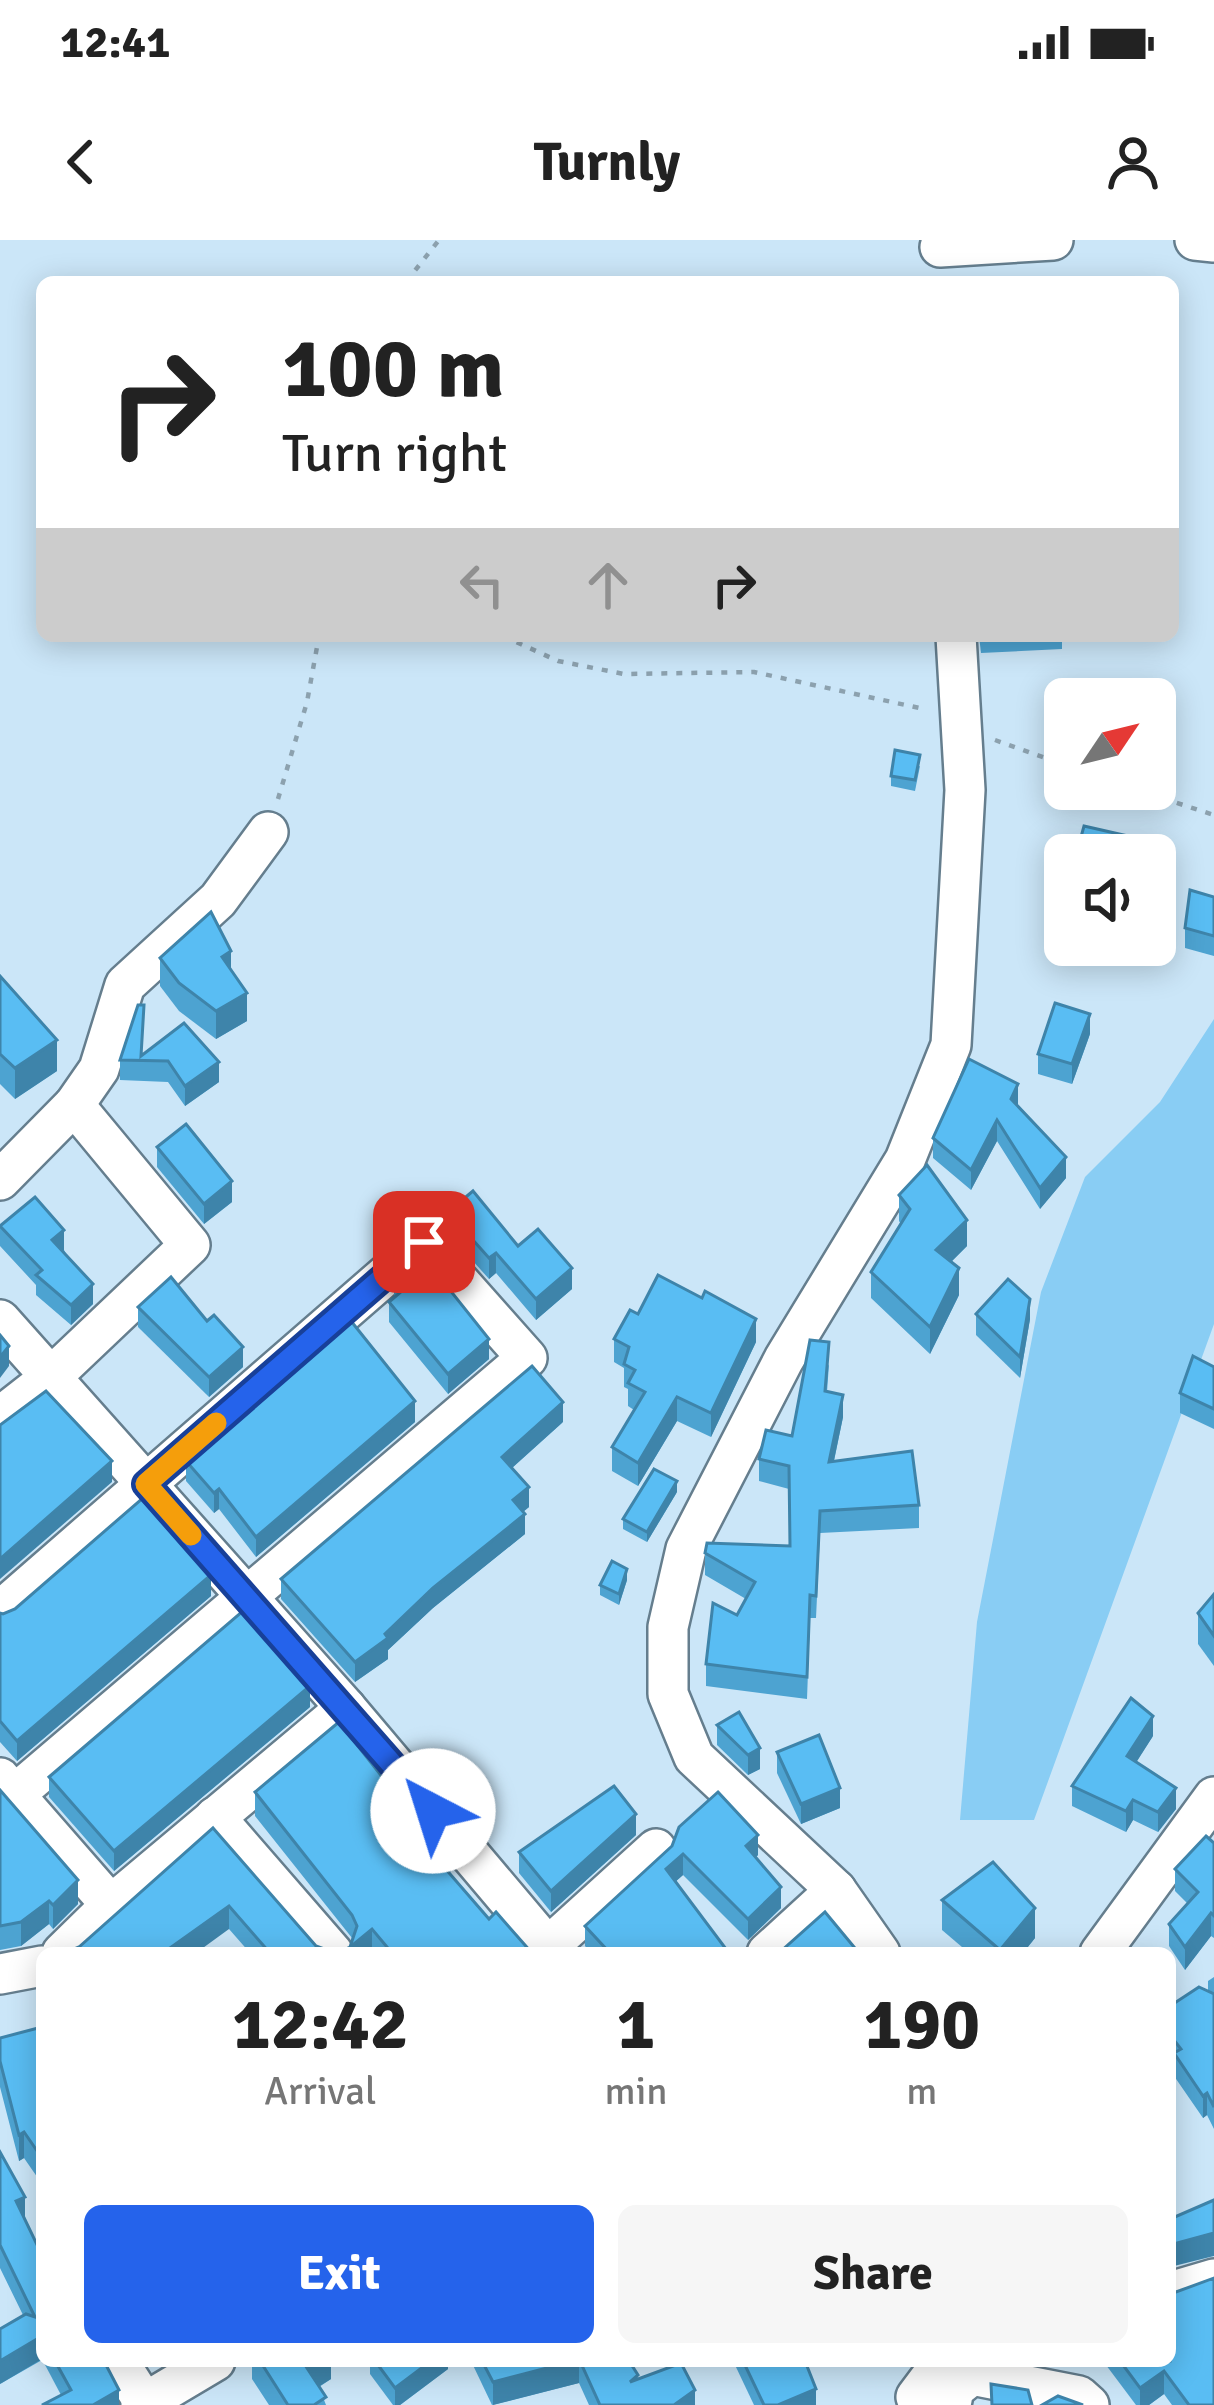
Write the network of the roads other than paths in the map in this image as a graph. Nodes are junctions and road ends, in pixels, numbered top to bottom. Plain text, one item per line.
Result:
1 (1053, 240) edge
2 (1196, 240) edge
3 (1214, 242) edge
4 (940, 256) edge
5 (956, 642) edge
6 (268, 832) road end
7 (74, 1105) junction
8 (0, 1180) edge
9 (0, 1320) edge
10 (51, 1377) junction
11 (0, 1417) edge
12 (146, 1484) junction
13 (244, 1594) junction
14 (0, 1611) edge
15 (346, 1708) junction
16 (7, 1786) edge
17 (1214, 1797) edge
18 (215, 1817) junction
19 (656, 1849) dead end
20 (836, 1890) junction
21 (111, 1905) junction
22 (68, 1947) edge
23 (328, 1947) edge
24 (547, 1947) edge
25 (553, 1947) edge
26 (774, 1947) edge
27 (876, 1947) edge
28 (1104, 1947) edge
29 (36, 1967) edge
30 (0, 1974) edge
31 (1214, 2279) edge
32 (1176, 2290) edge
33 (121, 2367) edge
34 (205, 2367) edge
35 (1055, 2375) edge
36 (925, 2392) edge
37 (142, 2403) edge
38 (1089, 2405) edge

1 - 4 street
2 - 3 street
5 - 20 street
6 - 7 street
7 - 8 street
7 - 10 street
9 - 10 street
10 - 11 street
10 - 12 street
12 - 13 street
12 - 13 street
12 - 14 street
13 - 15 street
13 - 16 street
15 - 18 street
15 - 24 street
16 - 21 street
17 - 28 street
18 - 21 street
18 - 23 street
19 - 25 street
20 - 26 street
20 - 27 street
21 - 22 street
29 - 30 street
31 - 32 street
33 - 37 street
34 - 37 street
35 - 36 street
35 - 38 street

